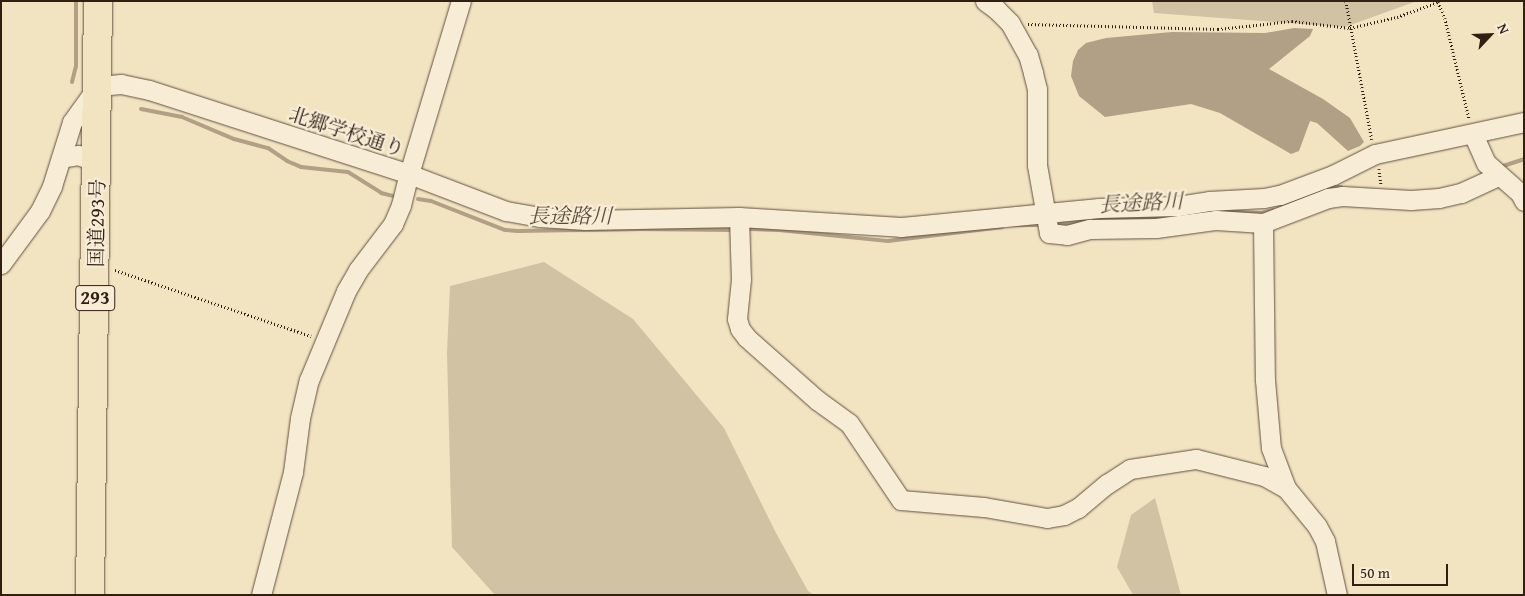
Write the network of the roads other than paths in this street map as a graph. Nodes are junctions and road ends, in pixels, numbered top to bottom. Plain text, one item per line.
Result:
1 (98, 1) edge
2 (461, 1) edge
3 (985, 1) edge
4 (98, 86) junction
5 (1524, 122) edge
6 (1473, 134) junction
7 (61, 158) junction
8 (97, 166) junction
9 (408, 174) junction
10 (1498, 176) junction
11 (1524, 202) edge
12 (1044, 214) junction
13 (739, 217) junction
14 (1263, 223) junction
15 (1, 264) edge
16 (1286, 488) junction
17 (90, 595) edge
18 (261, 595) edge
19 (1337, 595) edge

1 - 4 highway, 国道293号 / 293
2 - 9 street, 北郷学校通り
3 - 12 street
4 - 7 street
4 - 8 highway, 国道293号 / 293
4 - 9 street, 北郷学校通り
5 - 6 street
6 - 10 street
6 - 12 street
7 - 8 street
7 - 15 street
8 - 17 highway, 国道293号 / 293
9 - 13 street
9 - 18 street
10 - 11 street
10 - 14 street
12 - 13 street
12 - 14 street
13 - 16 street
14 - 16 street
16 - 19 street

